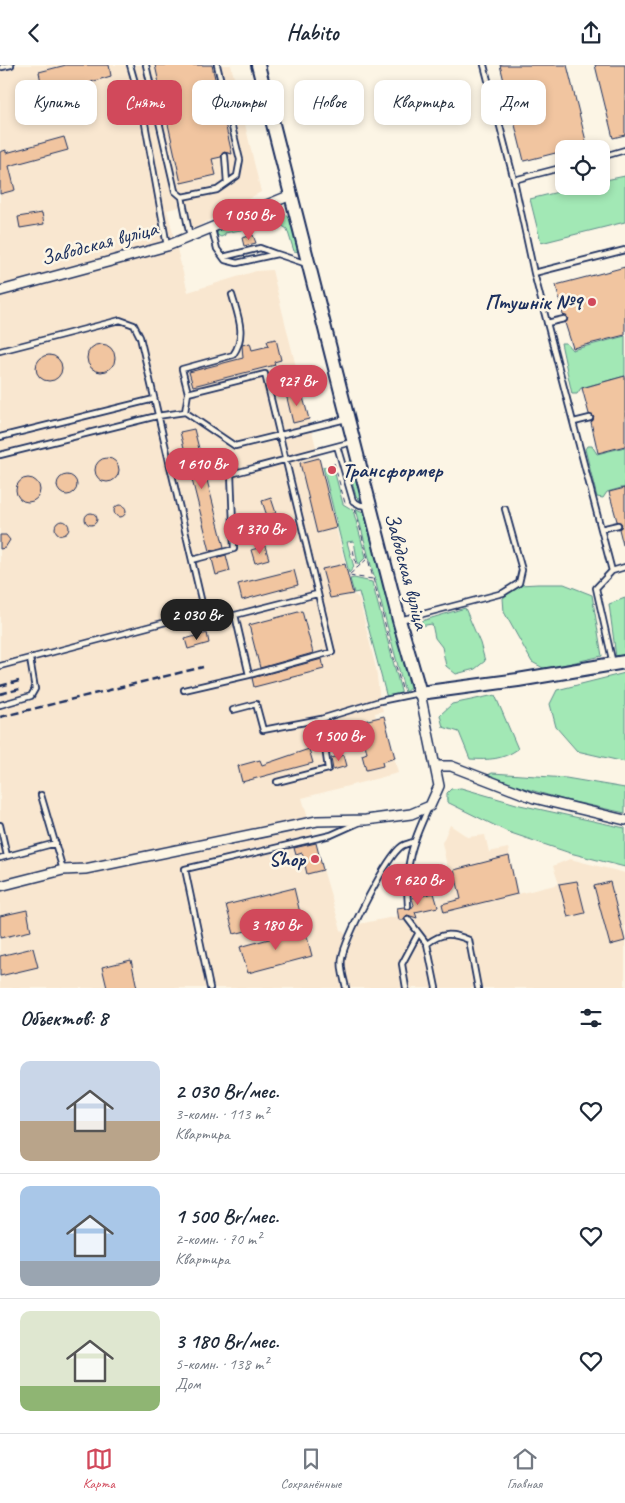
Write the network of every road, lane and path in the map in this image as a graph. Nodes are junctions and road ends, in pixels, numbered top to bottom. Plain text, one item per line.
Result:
1 (11, 65) edge
2 (130, 65) edge
3 (146, 65) edge
4 (217, 65) edge
5 (258, 65) edge
6 (484, 65) edge
7 (2, 67) dead end
8 (625, 150) edge
9 (610, 154) edge
10 (225, 156) dead end
11 (555, 169) edge
12 (514, 180) junction
13 (227, 183) junction
14 (291, 195) junction
15 (182, 197) junction
16 (212, 229) junction
17 (190, 237) junction
18 (167, 245) junction
19 (625, 250) edge
20 (277, 254) junction
21 (222, 257) junction
22 (308, 264) junction
23 (534, 273) junction
24 (0, 291) edge
25 (232, 295) dead end
26 (564, 319) dead end
27 (547, 323) junction
28 (0, 351) edge
29 (188, 393) junction
30 (154, 399) junction
31 (185, 412) junction
32 (157, 416) junction
33 (590, 418) dead end
34 (347, 419) junction
35 (574, 422) junction
36 (280, 436) junction
37 (0, 437) edge
38 (353, 442) junction
39 (337, 446) junction
40 (0, 455) edge
41 (285, 459) junction
42 (334, 463) dead end
43 (369, 506) junction
44 (505, 509) dead end
45 (618, 525) dead end
46 (601, 529) junction
47 (353, 550) dead end
48 (368, 558) junction
49 (192, 560) junction
50 (625, 567) edge
51 (357, 569) junction
52 (612, 571) junction
53 (374, 579) junction
54 (317, 594) junction
55 (204, 612) junction
56 (235, 615) junction
57 (399, 620) junction
58 (30, 659) junction
59 (619, 663) edge
60 (0, 666) edge
61 (249, 675) junction
62 (184, 690) dead end
63 (420, 693) junction
64 (404, 696) junction
65 (0, 705) edge
66 (233, 710) dead end
67 (321, 719) junction
68 (436, 766) junction
69 (277, 782) dead end
70 (41, 795) dead end
71 (430, 806) junction
72 (366, 820) junction
73 (625, 820) edge
74 (0, 825) edge
75 (413, 841) junction
76 (56, 843) junction
77 (8, 856) junction
78 (0, 858) edge
79 (63, 870) junction
80 (0, 886) edge
81 (408, 906) dead end
82 (408, 919) dead end
83 (418, 935) junction
84 (427, 943) junction
85 (210, 988) edge
86 (346, 988) edge
87 (406, 988) edge
88 (436, 988) edge
89 (478, 988) edge

1 - 7 lane
2 - 18 lane
3 - 15 lane
4 - 13 lane
5 - 14 street, Заводская вуліца
6 - 12 lane
8 - 9 lane
10 - 13 lane
11 - 12 lane
12 - 23 lane
13 - 15 lane
14 - 16 street, Заводская вуліца
14 - 22 street, Заводская вуліца
15 - 17 lane
16 - 17 street, Заводская вуліца
16 - 21 lane
17 - 18 street, Заводская вуліца
18 - 24 street, Заводская вуліца
19 - 23 lane
20 - 21 lane
20 - 21 lane
20 - 22 lane
22 - 34 street, Заводская вуліца
23 - 27 lane
25 - 29 lane
26 - 27 lane
27 - 35 lane
28 - 30 lane
29 - 31 lane
29 - 36 lane
30 - 32 lane
30 - 37 lane
31 - 32 lane
31 - 36 lane
32 - 40 lane
32 - 49 lane
33 - 35 lane
34 - 36 lane
34 - 38 street, Заводская вуліца
35 - 46 lane
36 - 41 lane
38 - 39 lane
38 - 43 street, Заводская вуліца
39 - 41 lane
39 - 43 lane
41 - 49 lane
41 - 54 lane
42 - 48 path
43 - 57 street, Заводская вуліца
44 - 57 lane
45 - 46 lane
46 - 52 lane
47 - 51 path
48 - 51 path
48 - 53 path
49 - 55 lane
50 - 52 lane
51 - 53 path
52 - 59 lane
53 - 64 path
54 - 56 lane
54 - 61 lane
55 - 56 lane
55 - 58 lane
56 - 61 lane
57 - 63 street, Заводская вуліца
58 - 60 lane
58 - 65 lane
59 - 63 street
61 - 62 lane
63 - 64 lane
63 - 68 street, Заводская вуліца
64 - 67 lane
66 - 67 lane
67 - 69 lane
68 - 71 street, Заводская вуліца
68 - 73 street
70 - 76 lane
71 - 72 street
71 - 75 lane
72 - 79 street
72 - 85 lane
74 - 77 lane
75 - 81 lane
75 - 86 lane
76 - 77 lane
76 - 79 lane
77 - 78 lane
79 - 80 street
82 - 83 lane
83 - 84 lane
83 - 87 lane
84 - 88 lane
84 - 89 lane

